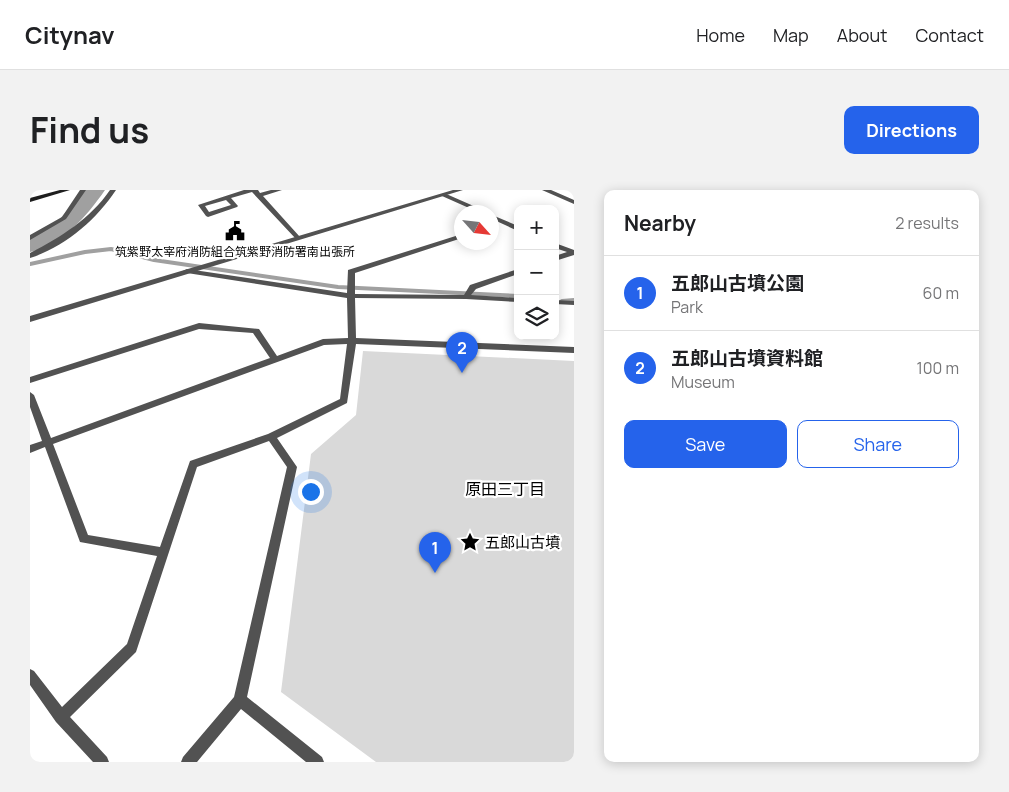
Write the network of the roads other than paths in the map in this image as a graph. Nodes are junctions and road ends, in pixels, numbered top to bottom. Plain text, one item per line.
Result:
1 (67, 190) edge
2 (83, 190) edge
3 (113, 190) edge
4 (279, 190) edge
5 (460, 190) edge
6 (545, 190) edge
7 (254, 192) edge
8 (444, 195) junction
9 (227, 197) dead end
10 (30, 200) edge
11 (574, 202) edge
12 (466, 205) edge
13 (499, 220) edge
14 (503, 222) junction
15 (499, 223) edge
16 (514, 226) edge
17 (30, 238) edge
18 (298, 238) junction
19 (454, 239) edge
20 (559, 247) edge
21 (573, 253) edge
22 (30, 256) edge
23 (559, 258) edge
24 (187, 271) junction
25 (514, 273) edge
26 (350, 296) junction
27 (466, 296) junction
28 (514, 300) edge
29 (559, 302) edge
30 (574, 303) edge
31 (30, 319) edge
32 (352, 341) junction
33 (574, 350) edge
34 (275, 360) junction
35 (30, 380) edge
36 (30, 394) edge
37 (271, 436) junction
38 (48, 442) junction
39 (30, 449) edge
40 (163, 552) junction
41 (30, 675) edge
42 (240, 700) junction
43 (61, 716) junction
44 (102, 762) edge
45 (188, 762) edge
46 (317, 762) edge

1 - 10 main road
2 - 17 street
3 - 22 street
4 - 7 street
5 - 8 street
6 - 11 street
7 - 9 street
7 - 18 street
8 - 12 street
8 - 18 street
13 - 14 street
14 - 15 street
14 - 16 street
18 - 24 street
19 - 26 street
20 - 21 street
21 - 23 street
24 - 26 street
24 - 31 street
25 - 27 street
26 - 27 street
26 - 32 street
27 - 28 street
29 - 30 street
32 - 33 street
32 - 34 street
32 - 37 street
34 - 35 street
34 - 38 street
36 - 38 street
37 - 40 street
37 - 42 street
38 - 39 street
38 - 40 street
40 - 43 street
41 - 43 street
42 - 45 street
42 - 46 street
43 - 44 street

